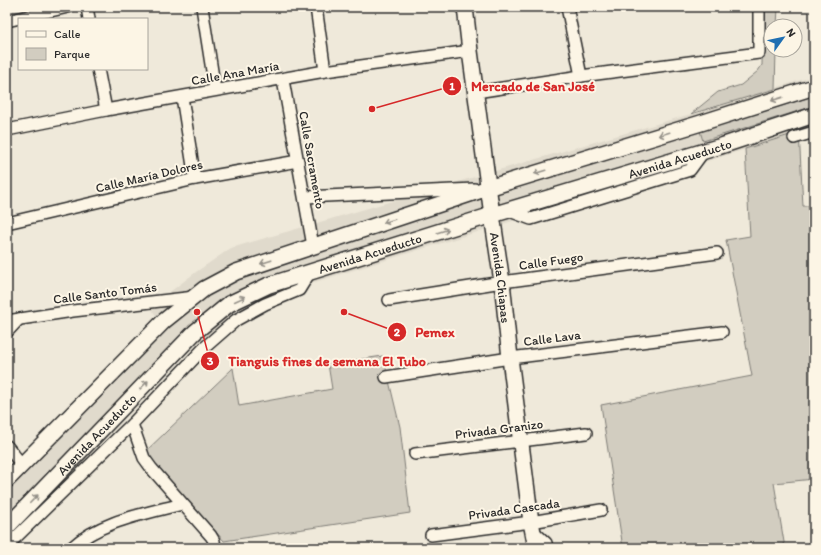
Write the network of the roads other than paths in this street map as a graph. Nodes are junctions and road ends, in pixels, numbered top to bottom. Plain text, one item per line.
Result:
1 (68, 7) edge
2 (87, 7) edge
3 (202, 7) edge
4 (316, 7) edge
5 (465, 7) edge
6 (567, 7) edge
7 (759, 7) edge
8 (18, 18) edge
9 (20, 18) edge
10 (89, 18) edge
11 (7, 21) edge
12 (470, 51) junction
13 (98, 70) edge
14 (325, 71) junction
15 (581, 76) junction
16 (283, 80) junction
17 (814, 87) edge
18 (215, 90) junction
19 (476, 92) junction
20 (182, 97) junction
21 (106, 110) junction
22 (814, 115) edge
23 (7, 130) edge
24 (814, 132) edge
25 (794, 138) dead end
26 (298, 161) junction
27 (195, 180) junction
28 (488, 188) junction
29 (304, 197) junction
30 (492, 215) junction
31 (7, 223) edge
32 (313, 246) junction
33 (717, 253) dead end
34 (310, 272) junction
35 (502, 282) junction
36 (195, 297) junction
37 (389, 300) dead end
38 (19, 319) junction
39 (7, 321) edge
40 (7, 332) edge
41 (722, 332) dead end
42 (510, 358) junction
43 (386, 377) dead end
44 (132, 424) junction
45 (586, 433) dead end
46 (520, 440) junction
47 (7, 446) edge
48 (415, 454) dead end
49 (22, 465) junction
50 (7, 480) edge
51 (182, 504) junction
52 (601, 510) dead end
53 (7, 527) edge
54 (532, 527) junction
55 (431, 535) dead end
56 (7, 546) edge
57 (71, 548) edge
58 (215, 548) edge
59 (536, 548) edge
60 (547, 548) edge

1 - 9 street
2 - 10 street
3 - 18 street
4 - 14 street
5 - 12 street, Avenida Chiapas
6 - 15 street
7 - 15 street
8 - 11 street
12 - 14 street, Calle Ana María
12 - 19 street, Avenida Chiapas
13 - 21 street
14 - 16 street, Calle Ana María
15 - 19 street
16 - 18 street, Calle Ana María
16 - 26 street, Calle Sacramento
17 -> 28 street, Avenida Acueducto
18 - 20 street, Calle Ana María
19 - 28 street, Avenida Chiapas
20 - 21 street, Calle Ana María
20 - 27 street
21 - 23 street, Calle Ana María
22 - 30 street, Avenida Acueducto
24 - 25 street
26 - 27 street, Calle María Dolores
26 - 29 street, Calle Sacramento
27 - 31 street, Calle María Dolores
28 - 29 street
28 - 30 street, Avenida Chiapas
28 -> 32 street, Avenida Acueducto
29 - 32 street, Calle Sacramento
34 -> 30 street, Avenida Acueducto
30 - 35 street, Avenida Chiapas
32 -> 36 street, Avenida Acueducto
33 - 35 street, Calle Fuego
34 - 44 street
53 -> 34 street, Avenida Acueducto
35 - 37 street, Calle Fuego
35 - 42 street, Avenida Chiapas
36 - 38 street, Calle Santo Tomás
36 - 49 street, Avenida Acueducto
38 - 39 street, Calle Santo Tomás
38 - 40 street
41 - 42 street, Calle Lava
42 - 43 street, Calle Lava
42 - 46 street, Avenida Chiapas
44 - 51 street
44 - 56 street
45 - 46 street, Privada Granizo
46 - 48 street, Privada Granizo
46 - 54 street, Avenida Chiapas
47 - 49 street
49 - 50 street, Avenida Acueducto
51 - 57 street
51 - 58 street
52 - 54 street, Privada Cascada
54 - 55 street, Privada Cascada
54 - 59 street, Avenida Chiapas
54 - 60 street

